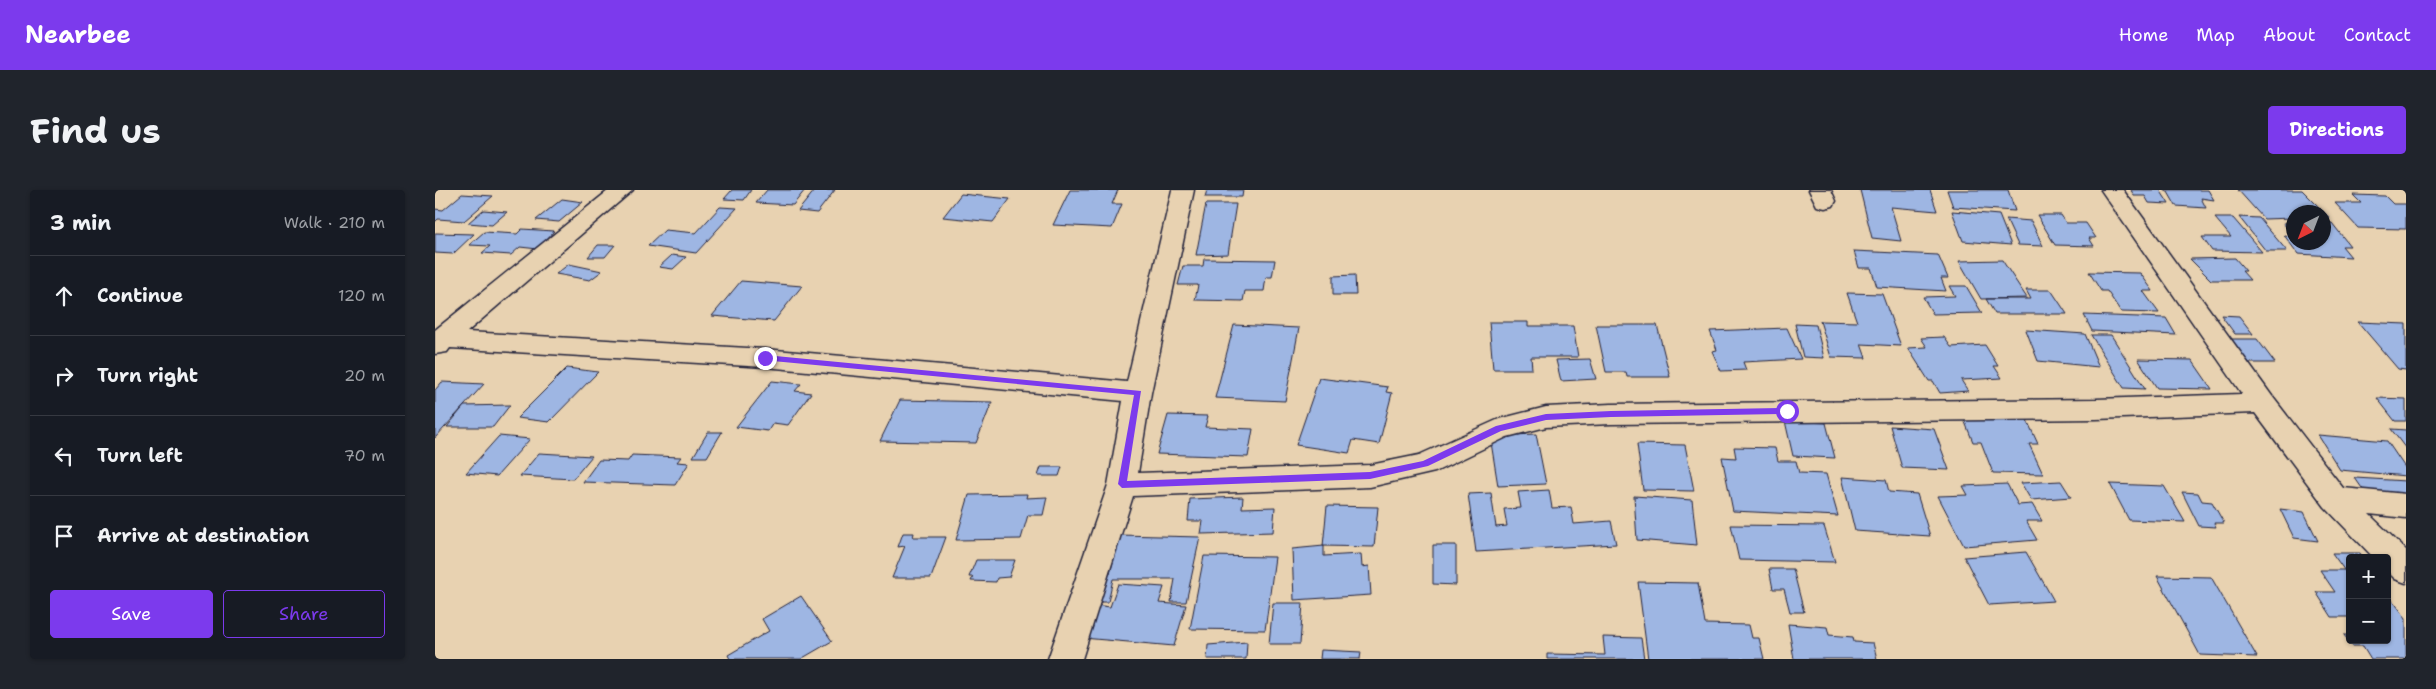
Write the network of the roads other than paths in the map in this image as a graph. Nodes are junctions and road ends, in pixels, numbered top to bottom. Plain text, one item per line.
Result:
1 (1183, 190) edge
2 (2112, 190) edge
3 (610, 193) edge
4 (438, 342) edge
5 (1138, 393) junction
6 (2262, 403) junction
7 (1122, 484) junction
8 (2335, 499) junction
9 (2406, 506) edge
10 (2406, 570) edge
11 (1065, 659) edge

1 - 5 street
2 - 6 street
3 - 4 street
4 - 5 street
5 - 7 street
6 - 7 street
6 - 8 street
7 - 11 street
8 - 9 street
8 - 10 street

